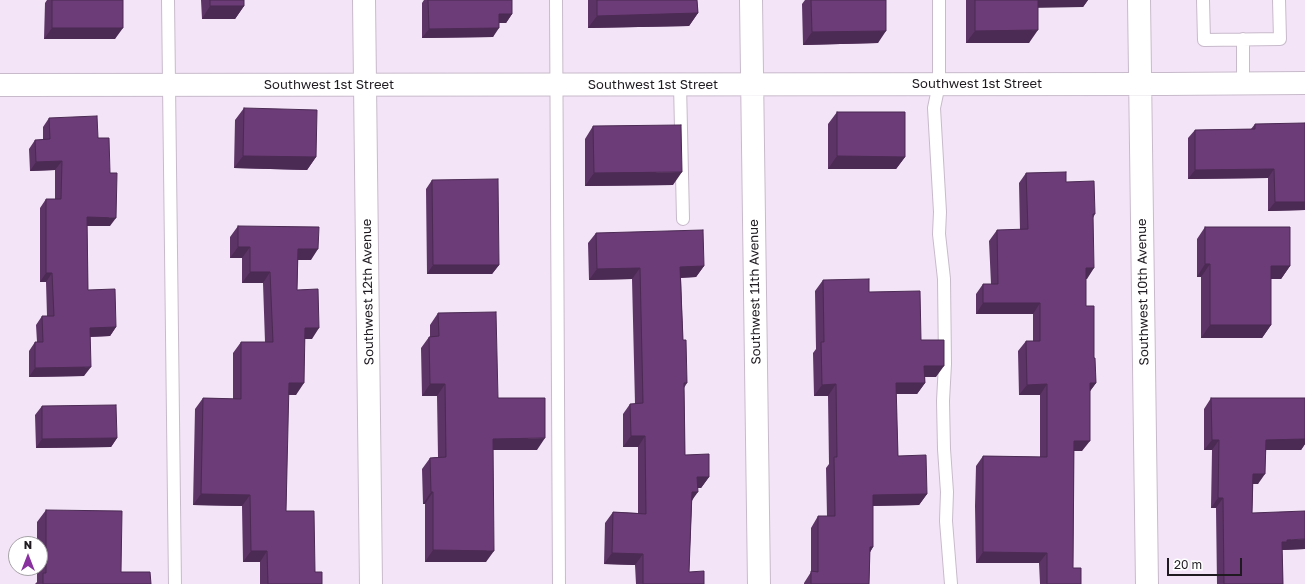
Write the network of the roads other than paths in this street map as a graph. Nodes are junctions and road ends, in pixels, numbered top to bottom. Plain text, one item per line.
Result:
1 (168, 0) edge
2 (364, 0) edge
3 (556, 0) edge
4 (751, 0) edge
5 (939, 0) edge
6 (1138, 0) edge
7 (1203, 0) edge
8 (1279, 0) edge
9 (1243, 39) junction
10 (1243, 83) junction
11 (1305, 83) edge
12 (680, 84) junction
13 (752, 84) junction
14 (939, 84) junction
15 (1140, 84) junction
16 (0, 85) edge
17 (169, 85) junction
18 (365, 85) junction
19 (557, 85) junction
20 (683, 220) dead end
21 (175, 584) edge
22 (371, 584) edge
23 (559, 584) edge
24 (760, 584) edge
25 (951, 584) edge
26 (1147, 584) edge

1 - 17 lane
2 - 18 street, Southwest 12th Avenue
3 - 19 lane
4 - 13 street, Southwest 11th Avenue
5 - 14 lane
6 - 15 street, Southwest 10th Avenue
7 - 9 lane
8 - 9 lane
9 - 10 lane
10 - 11 street, Southwest 1st Street
10 - 15 street, Southwest 1st Street
12 - 13 street, Southwest 1st Street
12 - 19 street, Southwest 1st Street
12 - 20 lane
13 - 14 street, Southwest 1st Street
13 - 24 street, Southwest 11th Avenue
14 - 15 street, Southwest 1st Street
14 - 25 lane
15 - 26 street, Southwest 10th Avenue
16 - 17 street, Southwest 1st Street
17 - 18 street, Southwest 1st Street
17 - 21 lane
18 - 19 street, Southwest 1st Street
18 - 22 street, Southwest 12th Avenue
19 - 23 lane

